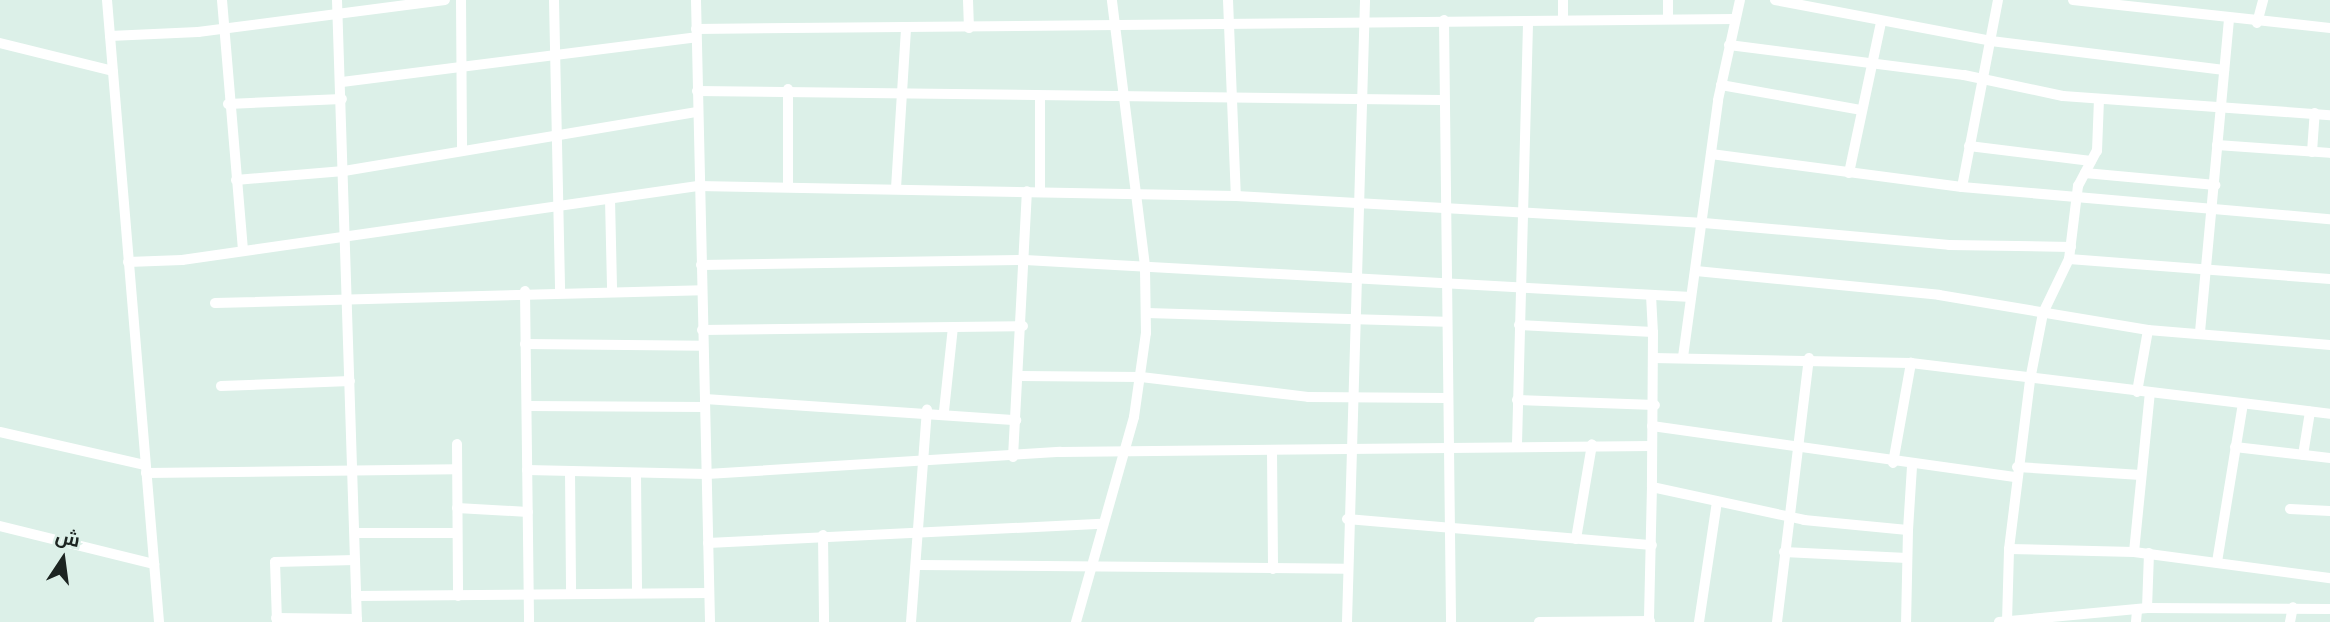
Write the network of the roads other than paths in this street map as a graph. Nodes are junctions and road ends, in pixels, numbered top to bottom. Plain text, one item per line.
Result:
1 (107, 0) edge
2 (222, 0) edge
3 (337, 0) edge
4 (445, 0) edge
5 (461, 0) edge
6 (554, 0) edge
7 (696, 0) edge
8 (968, 0) edge
9 (1112, 0) edge
10 (1228, 0) edge
11 (1365, 0) edge
12 (1563, 0) edge
13 (1668, 0) edge
14 (1740, 0) edge
15 (1776, 0) edge
16 (1998, 0) edge
17 (2073, 0) edge
18 (2263, 0) edge
19 (338, 15) junction
20 (1668, 18) junction
21 (1735, 19) junction
22 (1229, 20) junction
23 (1364, 20) junction
24 (1444, 20) junction
25 (1563, 20) junction
26 (2229, 21) junction
27 (1528, 22) junction
28 (1881, 22) junction
29 (2257, 23) junction
30 (1115, 24) junction
31 (970, 27) junction
32 (225, 28) junction
33 (2330, 28) edge
34 (906, 29) junction
35 (696, 33) junction
36 (110, 36) junction
37 (1991, 41) junction
38 (0, 43) edge
39 (1729, 45) junction
40 (555, 55) junction
41 (1872, 64) junction
42 (461, 66) junction
43 (2224, 70) junction
44 (113, 71) junction
45 (1983, 79) junction
46 (342, 82) junction
47 (1721, 85) junction
48 (788, 89) junction
49 (902, 90) junction
50 (697, 91) junction
51 (1040, 96) junction
52 (1125, 97) junction
53 (1234, 98) junction
54 (342, 99) junction
55 (2099, 99) junction
56 (1360, 100) junction
57 (1442, 100) junction
58 (228, 104) junction
59 (2221, 104) junction
60 (1862, 110) junction
61 (697, 112) junction
62 (2315, 113) junction
63 (2330, 115) edge
64 (556, 133) junction
65 (2217, 145) junction
66 (1969, 146) junction
67 (462, 149) junction
68 (2312, 152) junction
69 (2330, 153) edge
70 (1711, 154) junction
71 (2091, 161) junction
72 (344, 171) junction
73 (1849, 173) junction
74 (2085, 173) junction
75 (236, 180) junction
76 (2215, 185) junction
77 (698, 186) junction
78 (788, 187) junction
79 (1962, 187) junction
80 (895, 188) junction
81 (1027, 191) junction
82 (1040, 191) junction
83 (1136, 194) junction
84 (1236, 196) junction
85 (2076, 198) junction
86 (610, 199) junction
87 (1357, 202) junction
88 (558, 206) junction
89 (1442, 206) junction
90 (2213, 210) junction
91 (1522, 211) junction
92 (2330, 219) edge
93 (1704, 223) junction
94 (343, 233) junction
95 (2071, 247) junction
96 (243, 250) junction
97 (2069, 259) junction
98 (1025, 260) junction
99 (128, 261) junction
100 (701, 265) junction
101 (2207, 265) junction
102 (1145, 266) junction
103 (1696, 271) junction
104 (1357, 276) junction
105 (2330, 279) edge
106 (1444, 282) junction
107 (1520, 287) junction
108 (612, 289) junction
109 (560, 290) junction
110 (702, 290) junction
111 (525, 291) junction
112 (1651, 295) junction
113 (347, 296) junction
114 (1691, 297) junction
115 (215, 303) dead end
116 (1147, 313) junction
117 (2043, 313) junction
118 (1356, 319) junction
119 (1444, 322) junction
120 (1519, 325) junction
121 (1023, 326) junction
122 (953, 327) junction
123 (702, 330) junction
124 (2148, 330) junction
125 (1653, 332) junction
126 (2200, 332) junction
127 (525, 344) junction
128 (2330, 345) edge
129 (703, 346) junction
130 (1683, 357) junction
131 (1653, 358) junction
132 (1809, 358) junction
133 (1911, 363) junction
134 (1020, 376) junction
135 (1141, 377) junction
136 (2030, 380) junction
137 (350, 382) junction
138 (221, 386) dead end
139 (2137, 392) junction
140 (2150, 393) junction
141 (1447, 398) junction
142 (1352, 399) junction
143 (1517, 400) junction
144 (705, 403) junction
145 (2243, 404) junction
146 (1655, 405) junction
147 (527, 406) junction
148 (927, 410) junction
149 (944, 411) junction
150 (2310, 412) junction
151 (2330, 414) edge
152 (1016, 420) junction
153 (1651, 426) junction
154 (0, 432) edge
155 (457, 444) dead end
156 (1517, 444) junction
157 (1592, 444) junction
158 (1448, 445) junction
159 (1651, 446) junction
160 (2235, 447) junction
161 (1348, 448) junction
162 (1796, 448) junction
163 (1272, 450) junction
164 (1124, 453) junction
165 (2303, 455) junction
166 (1013, 457) junction
167 (2330, 458) edge
168 (1894, 463) junction
169 (925, 465) junction
170 (350, 466) junction
171 (1912, 466) junction
172 (146, 469) junction
173 (456, 469) junction
174 (527, 470) junction
175 (570, 471) junction
176 (2017, 472) junction
177 (636, 473) junction
178 (707, 474) junction
179 (2141, 475) junction
180 (1652, 487) junction
181 (1717, 501) junction
182 (457, 508) junction
183 (2290, 509) dead end
184 (2330, 511) edge
185 (527, 512) junction
186 (1790, 518) junction
187 (1347, 519) junction
188 (1102, 524) junction
189 (0, 526) edge
190 (1449, 527) junction
191 (919, 530) junction
192 (1908, 530) junction
193 (355, 533) junction
194 (457, 533) junction
195 (823, 536) junction
196 (1576, 539) junction
197 (708, 543) junction
198 (1652, 545) junction
199 (2009, 549) junction
200 (1784, 552) junction
201 (2134, 552) junction
202 (2149, 553) junction
203 (1907, 558) junction
204 (355, 560) junction
205 (2217, 562) junction
206 (154, 564) junction
207 (918, 565) junction
208 (1089, 565) junction
209 (1273, 569) junction
210 (1346, 569) junction
211 (2330, 578) edge
212 (637, 592) junction
213 (571, 593) junction
214 (709, 593) junction
215 (356, 596) junction
216 (458, 596) junction
217 (529, 596) junction
218 (2293, 607) junction
219 (2142, 609) junction
220 (2330, 609) edge
221 (277, 620) edge
222 (357, 620) edge
223 (1649, 620) edge
224 (159, 622) edge
225 (529, 622) edge
226 (710, 622) edge
227 (824, 622) edge
228 (911, 622) edge
229 (1076, 622) edge
230 (1347, 622) edge
231 (1451, 622) edge
232 (1541, 622) edge
233 (1699, 622) edge
234 (1777, 622) edge
235 (1906, 622) edge
236 (1999, 622) edge
237 (2007, 622) edge
238 (2136, 622) edge
239 (2291, 622) edge

1 - 36 street
2 - 32 street
3 - 19 street
4 - 19 street
5 - 42 street
6 - 40 street
7 - 35 street
8 - 31 street
9 - 30 street
10 - 22 street
11 - 23 street
12 - 25 street
13 - 20 street
14 - 21 street
15 - 28 street
16 - 37 street
17 - 26 street
18 - 29 street
19 - 32 street
19 - 46 street
20 - 21 street
20 - 25 street
21 - 39 street
22 - 23 street
22 - 30 street
22 - 53 street
23 - 24 street
23 - 56 street
24 - 27 street
24 - 57 street
25 - 27 street
26 - 29 street
26 - 43 street
27 - 91 street
28 - 37 street
28 - 41 street
29 - 33 street
30 - 31 street
30 - 52 street
31 - 34 street
32 - 36 street
32 - 58 street
34 - 35 street
34 - 49 street
35 - 40 street
35 - 50 street
36 - 44 street
37 - 43 street
37 - 45 street
38 - 44 street
39 - 41 street
39 - 47 street
40 - 42 street
40 - 64 street
41 - 45 street
41 - 60 street
42 - 46 street
42 - 67 street
43 - 59 street
44 - 99 street
45 - 55 street
45 - 66 street
46 - 54 street
47 - 60 street
47 - 70 street
48 - 49 street
48 - 50 street
48 - 78 street
49 - 51 street
49 - 80 street
50 - 61 street
51 - 52 street
51 - 82 street
52 - 53 street
52 - 83 street
53 - 56 street
53 - 84 street
54 - 58 street
54 - 72 street
55 - 59 street
55 - 71 street
56 - 57 street
56 - 87 street
57 - 89 street
58 - 75 street
59 - 62 street
59 - 65 street
60 - 73 street
61 - 64 street
61 - 77 street
62 - 63 street
62 - 68 street
64 - 67 street
64 - 88 street
65 - 68 street
65 - 76 street
66 - 71 street
66 - 79 street
67 - 72 street
68 - 69 street
70 - 73 street
70 - 93 street
71 - 74 street
72 - 75 street
72 - 94 street
73 - 79 street
74 - 76 street
74 - 85 street
75 - 96 street
76 - 90 street
77 - 78 street
77 - 86 street
77 - 100 street
78 - 80 street
79 - 85 street
80 - 81 street
81 - 82 street
81 - 98 street
82 - 83 street
83 - 84 street
83 - 102 street
84 - 87 street
85 - 90 street
85 - 95 street
86 - 88 street
86 - 108 street
87 - 89 street
87 - 104 street
88 - 94 street
88 - 109 street
89 - 91 street
89 - 106 street
90 - 92 street
90 - 101 street
91 - 93 street
91 - 107 street
93 - 95 street
93 - 103 street
94 - 96 street
94 - 113 street
95 - 97 street
96 - 99 street
97 - 101 street
97 - 117 street
98 - 100 street
98 - 102 street
98 - 121 street
99 - 172 street
100 - 110 street
101 - 105 street
101 - 126 street
102 - 104 street
102 - 116 street
103 - 114 street
103 - 117 street
104 - 106 street
104 - 118 street
106 - 107 street
106 - 119 street
107 - 112 street
107 - 120 street
108 - 109 street
108 - 110 street
109 - 111 street
110 - 123 street
111 - 113 street
111 - 127 street
112 - 114 street
112 - 125 street
113 - 115 street
113 - 137 street
114 - 130 street
116 - 118 street
116 - 135 street
117 - 124 street
117 - 136 street
118 - 119 street
118 - 142 street
119 - 141 street
120 - 125 street
120 - 143 street
121 - 122 street
121 - 134 street
122 - 123 street
122 - 149 street
123 - 129 street
124 - 126 street
124 - 139 street
125 - 131 street
126 - 128 street
127 - 129 street
127 - 147 street
129 - 144 street
130 - 131 street
130 - 132 street
131 - 146 street
132 - 133 street
132 - 162 street
133 - 136 street
133 - 168 street
134 - 135 street
134 - 152 street
135 - 142 street
135 - 164 street
136 - 139 street
136 - 176 street
137 - 138 street
137 - 170 street
139 - 140 street
140 - 145 street
140 - 179 street
141 - 142 street
141 - 158 street
142 - 161 street
143 - 146 street
143 - 156 street
144 - 147 street
144 - 148 street
144 - 178 street
145 - 150 street
145 - 160 street
146 - 153 street
147 - 174 street
148 - 149 street
148 - 169 street
149 - 152 street
150 - 151 street
150 - 165 street
152 - 166 street
153 - 159 street
153 - 162 street
154 - 172 street
155 - 173 street
156 - 157 street
156 - 158 street
157 - 159 street
157 - 196 street
158 - 161 street
158 - 190 street
159 - 180 street
160 - 165 street
160 - 205 street
161 - 163 street
161 - 187 street
162 - 168 street
162 - 186 street
163 - 164 street
163 - 209 street
164 - 166 street
164 - 188 street
165 - 167 street
166 - 169 street
168 - 171 street
169 - 178 street
169 - 191 street
170 - 172 street
170 - 173 street
170 - 193 street
171 - 176 street
171 - 192 street
172 - 206 street
173 - 182 street
174 - 175 street
174 - 185 street
175 - 177 street
175 - 213 street
176 - 179 street
176 - 199 street
177 - 178 street
177 - 212 street
178 - 197 street
179 - 201 street
180 - 181 street
180 - 198 street
181 - 186 street
181 - 233 street
182 - 185 street
182 - 194 street
183 - 184 street
185 - 217 street
186 - 192 street
186 - 200 street
187 - 190 street
187 - 210 street
188 - 191 street
188 - 208 street
189 - 206 street
190 - 196 street
190 - 231 street
191 - 195 street
191 - 207 street
192 - 203 street
193 - 194 street
193 - 204 street
194 - 216 street
195 - 197 street
195 - 227 street
196 - 198 street
197 - 214 street
198 - 223 street
199 - 201 street
199 - 237 street
200 - 203 street
200 - 234 street
201 - 202 street
202 - 205 street
202 - 219 street
203 - 235 street
204 - 215 street
204 - 221 street
205 - 211 street
206 - 224 street
207 - 208 street
207 - 228 street
208 - 209 street
208 - 229 street
209 - 210 street
210 - 230 street
212 - 213 street
212 - 214 street
213 - 217 street
214 - 226 street
215 - 216 street
215 - 222 street
216 - 217 street
217 - 225 street
218 - 219 street
218 - 220 street
218 - 239 street
219 - 237 street
219 - 238 street
221 - 222 street
223 - 232 street
236 - 237 street

